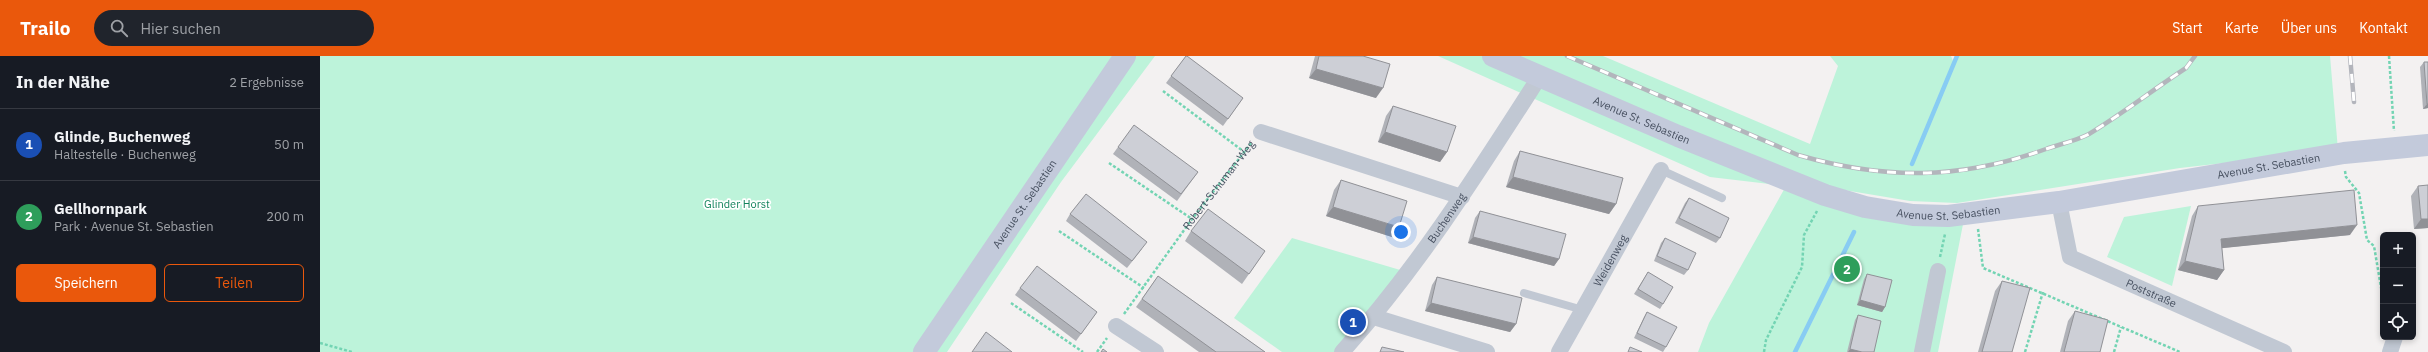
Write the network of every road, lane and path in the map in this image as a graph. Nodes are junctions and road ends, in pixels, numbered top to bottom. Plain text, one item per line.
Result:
1 (1125, 56) edge
2 (1493, 56) edge
3 (2389, 56) edge
4 (1540, 76) junction
5 (1163, 91) dead end
6 (1261, 132) joint
7 (2428, 145) edge
8 (2395, 148) junction
9 (1243, 151) junction
10 (2344, 153) junction
11 (1110, 163) dead end
12 (1661, 170) joint
13 (1825, 195) junction
14 (1462, 197) junction
15 (1722, 198) dead end
16 (2059, 202) junction
17 (1975, 212) junction
18 (1948, 216) junction
19 (1192, 219) junction
20 (1058, 231) dead end
21 (1938, 271) joint
22 (2380, 281) edge
23 (1144, 288) junction
24 (2043, 292) junction
25 (1524, 293) dead end
26 (1011, 303) dead end
27 (1583, 310) junction
28 (1374, 317) junction
29 (1116, 326) junction
30 (2121, 327) junction
31 (2394, 340) edge
32 (320, 343) edge
33 (352, 352) edge
34 (924, 352) edge
35 (1083, 352) edge
36 (1097, 352) edge
37 (1156, 352) edge
38 (1342, 352) edge
39 (1487, 352) edge
40 (1559, 352) edge
41 (1764, 352) edge
42 (1922, 352) edge
43 (2026, 352) edge
44 (2114, 352) edge
45 (2180, 352) edge
46 (2284, 352) edge
47 (2390, 352) edge

1 - 34 main road, Avenue St. Sebastien
2 - 4 main road, Avenue St. Sebastien
3 - 8 path
4 - 13 main road, Avenue St. Sebastien
4 - 14 street, Buchenweg
5 - 9 path
6 - 9 path, Robert-Schuman-Weg
6 - 14 street, Robert-Schuman-Weg
7 - 8 main road, Avenue St. Sebastien
8 - 10 main road, Avenue St. Sebastien
9 - 19 path, Robert-Schuman-Weg
10 - 16 main road, Avenue St. Sebastien
10 - 22 path
11 - 19 path
12 - 15 lane
12 - 27 street, Weidenweg
13 - 18 main road, Avenue St. Sebastien
13 - 41 path
14 - 28 street, Buchenweg
16 - 17 main road, Avenue St. Sebastien
16 - 46 street, Poststraße
17 - 18 main road, Avenue St. Sebastien
17 - 24 path
18 - 21 path
19 - 23 path, Robert-Schuman-Weg
20 - 23 path
21 - 42 street
23 - 29 path, Robert-Schuman-Weg
24 - 30 path
24 - 43 path
25 - 27 lane
26 - 35 path
27 - 40 street, Weidenweg
28 - 38 street, Buchenweg
28 - 39 street
29 - 36 path, Robert-Schuman-Weg
29 - 37 street
30 - 44 path
30 - 45 path
31 - 47 street
32 - 33 path

